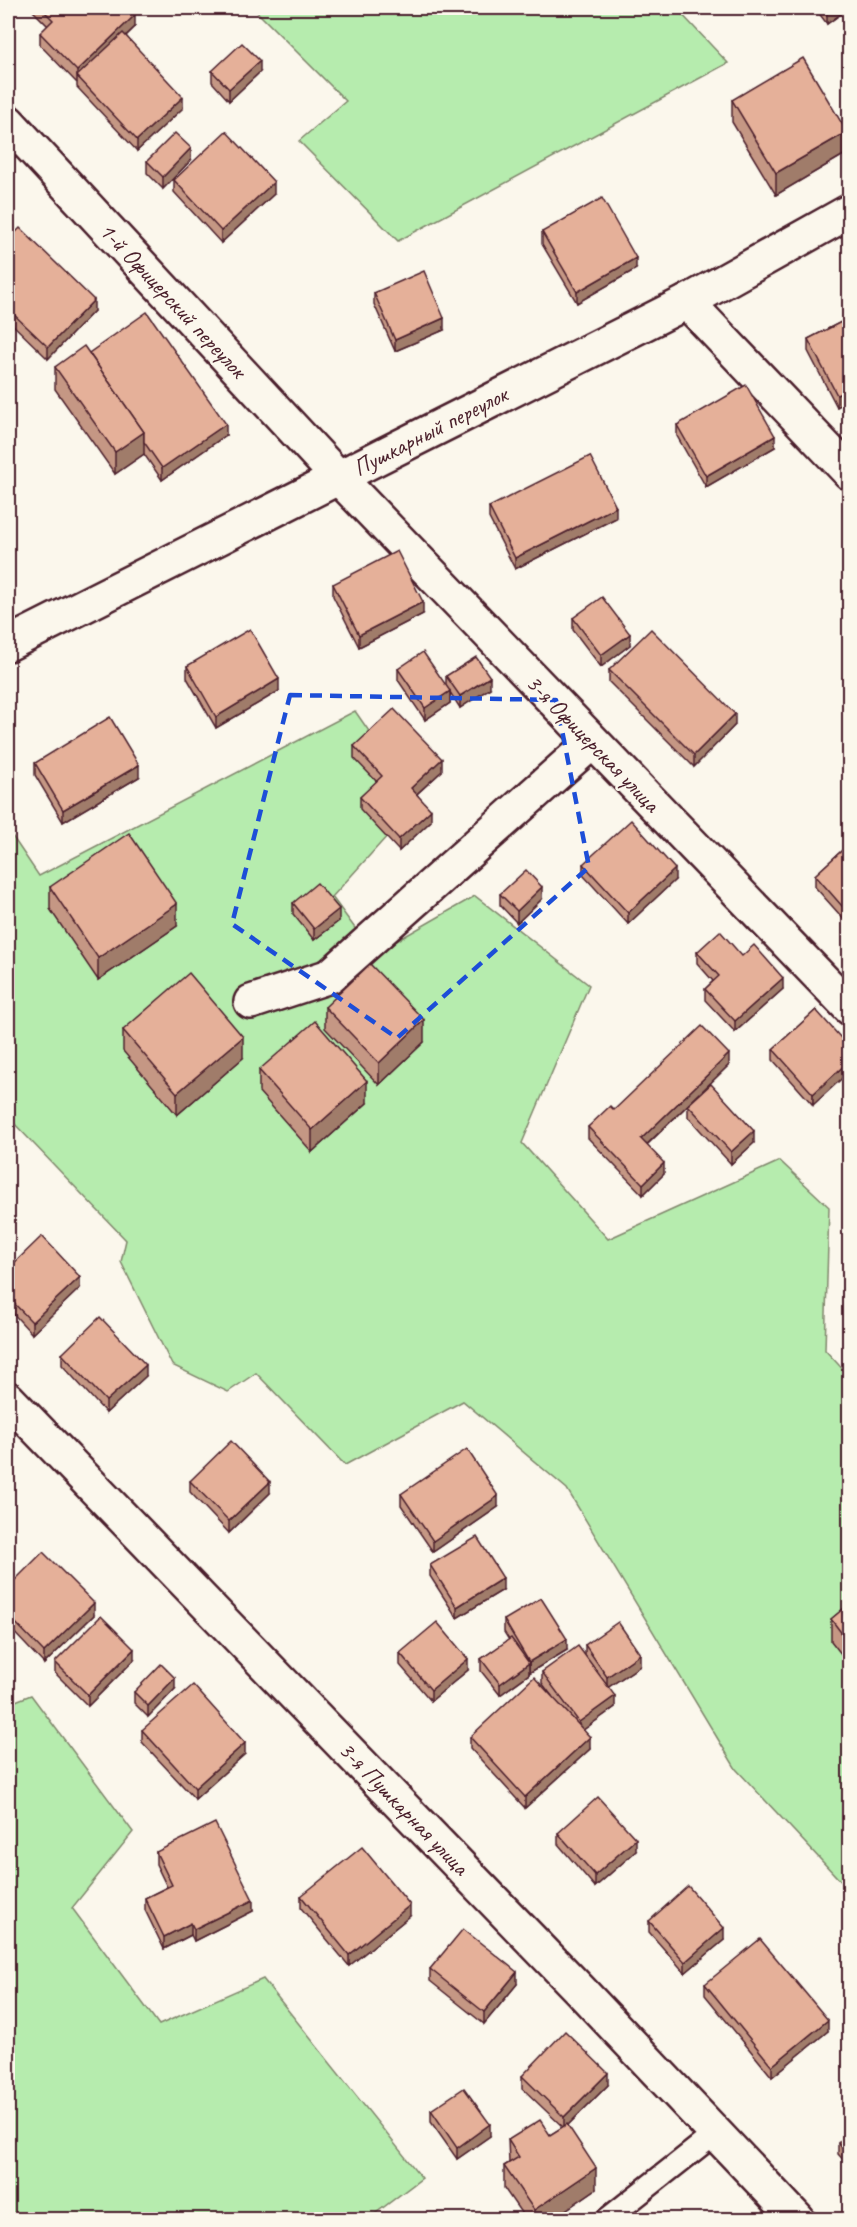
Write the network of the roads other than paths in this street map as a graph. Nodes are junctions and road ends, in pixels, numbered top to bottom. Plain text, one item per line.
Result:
1 (8, 122) edge
2 (849, 211) edge
3 (687, 302) junction
4 (849, 473) edge
5 (338, 477) junction
6 (8, 644) edge
7 (592, 742) junction
8 (251, 1002) dead end
9 (849, 1008) edge
10 (8, 1399) edge
11 (716, 2133) junction
12 (606, 2220) edge
13 (798, 2220) edge

1 - 5 street, 1-й Офицерский переулок
2 - 3 street, Пушкарный переулок
3 - 4 street
3 - 5 street, Пушкарный переулок
5 - 6 street, Пушкарный переулок
5 - 7 street, 3-я Офицерская улица
7 - 8 street
7 - 9 street, 3-я Офицерская улица
10 - 11 street, 3-я Пушкарная улица
11 - 12 lane
11 - 13 street, 3-я Пушкарная улица

